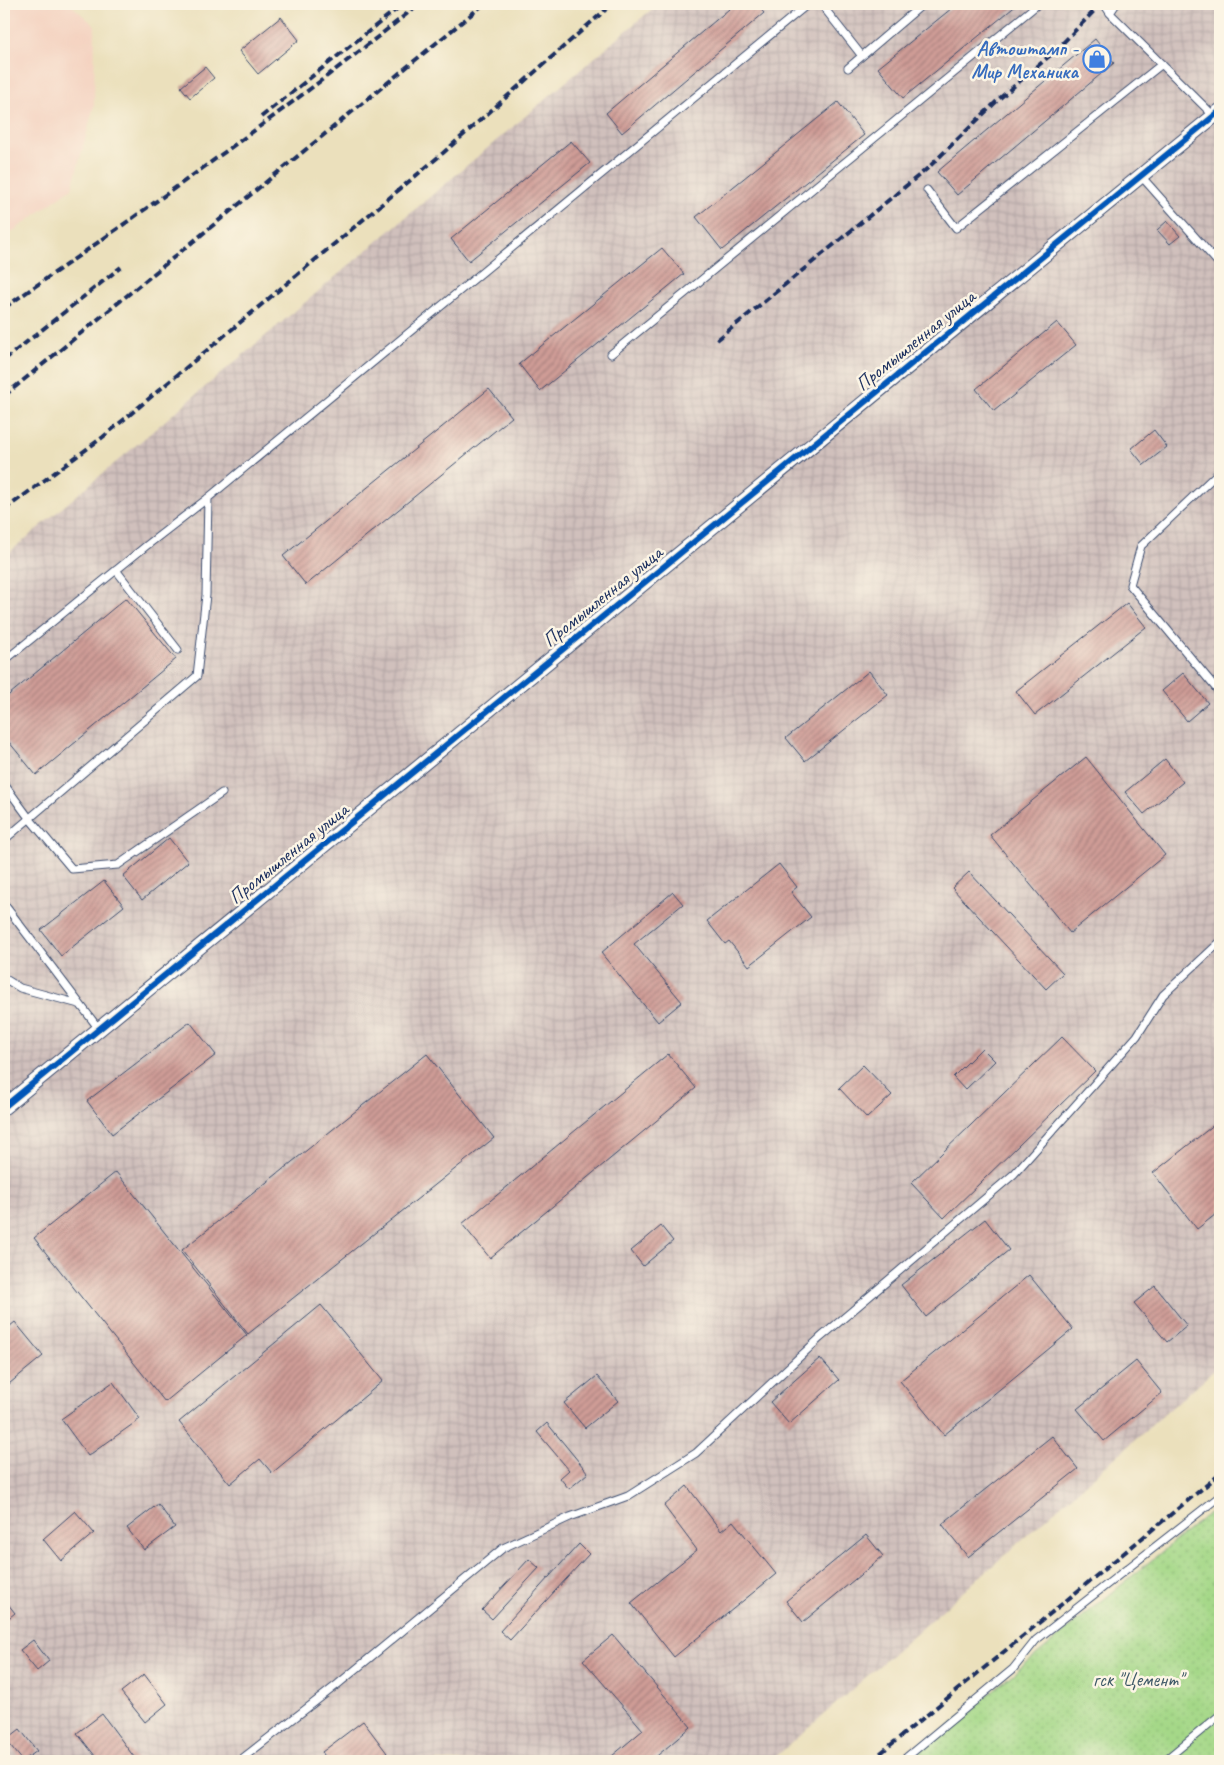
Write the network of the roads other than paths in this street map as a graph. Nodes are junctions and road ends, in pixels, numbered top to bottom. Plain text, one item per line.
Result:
1 (808, 4) edge
2 (821, 4) edge
3 (1038, 4) edge
4 (1104, 4) edge
5 (1116, 4) edge
6 (918, 5) edge
7 (1110, 13) junction
8 (862, 56) junction
9 (1162, 64) junction
10 (848, 68) dead end
11 (1217, 114) edge
12 (1141, 176) junction
13 (927, 190) dead end
14 (1220, 265) edge
15 (611, 354) dead end
16 (1220, 472) edge
17 (208, 498) junction
18 (116, 570) junction
19 (178, 650) dead end
20 (4, 661) edge
21 (1220, 693) edge
22 (4, 784) edge
23 (222, 793) dead end
24 (29, 818) junction
25 (4, 840) edge
26 (4, 904) edge
27 (1220, 942) edge
28 (4, 978) edge
29 (80, 1004) junction
30 (98, 1029) junction
31 (4, 1107) edge
32 (1220, 1496) edge
33 (1220, 1715) edge
34 (240, 1761) edge
35 (902, 1761) edge
36 (1164, 1761) edge

1 - 17 lane
2 - 8 lane
3 - 15 lane
4 - 7 lane
5 - 7 lane
6 - 8 lane
7 - 9 lane
8 - 10 lane
9 - 11 lane
9 - 13 lane
11 - 12 street, Промышленная улица
12 - 14 lane
12 - 30 street, Промышленная улица
16 - 21 lane
17 - 18 lane
17 - 24 lane
18 - 19 lane
18 - 20 lane
22 - 24 lane
23 - 24 lane
24 - 25 lane
26 - 29 lane
27 - 34 lane
28 - 29 lane
29 - 30 lane
30 - 31 street, Промышленная улица
32 - 35 lane
33 - 36 lane

